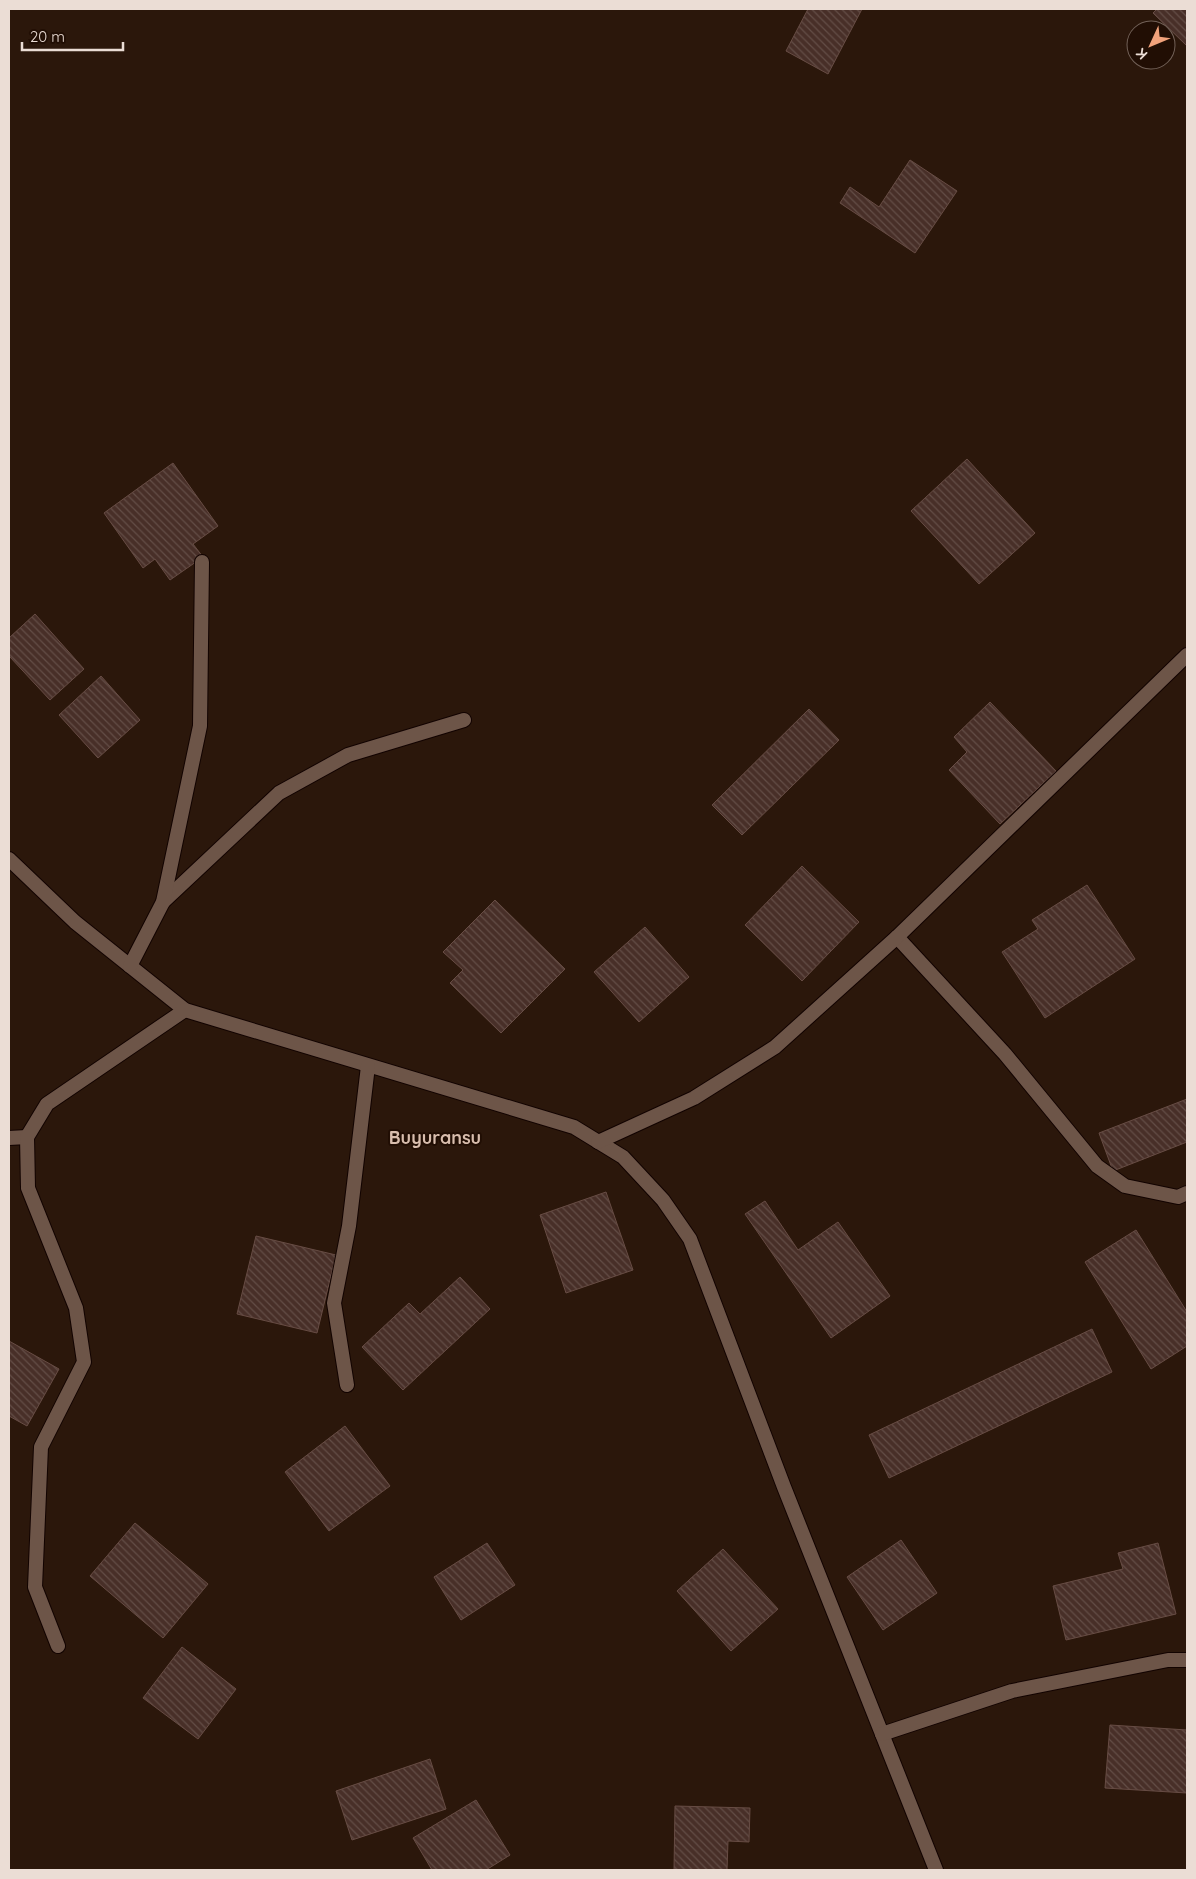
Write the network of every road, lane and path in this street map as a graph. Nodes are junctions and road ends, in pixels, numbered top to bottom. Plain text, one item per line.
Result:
1 (202, 562) dead end
2 (1187, 655) edge
3 (464, 720) dead end
4 (9, 859) edge
5 (163, 902) junction
6 (897, 936) junction
7 (130, 966) junction
8 (185, 1010) junction
9 (368, 1066) junction
10 (27, 1137) junction
11 (9, 1138) edge
12 (598, 1142) junction
13 (1187, 1193) edge
14 (347, 1385) dead end
15 (58, 1646) dead end
16 (1187, 1660) edge
17 (882, 1734) junction
18 (936, 1870) edge

1 - 5 street
2 - 6 street
3 - 5 street
4 - 7 street
5 - 7 street
6 - 12 street
6 - 13 street
7 - 8 street
8 - 9 street
8 - 10 street
9 - 12 street
9 - 14 street
10 - 11 street
10 - 15 street
12 - 17 street
16 - 17 street
17 - 18 street

